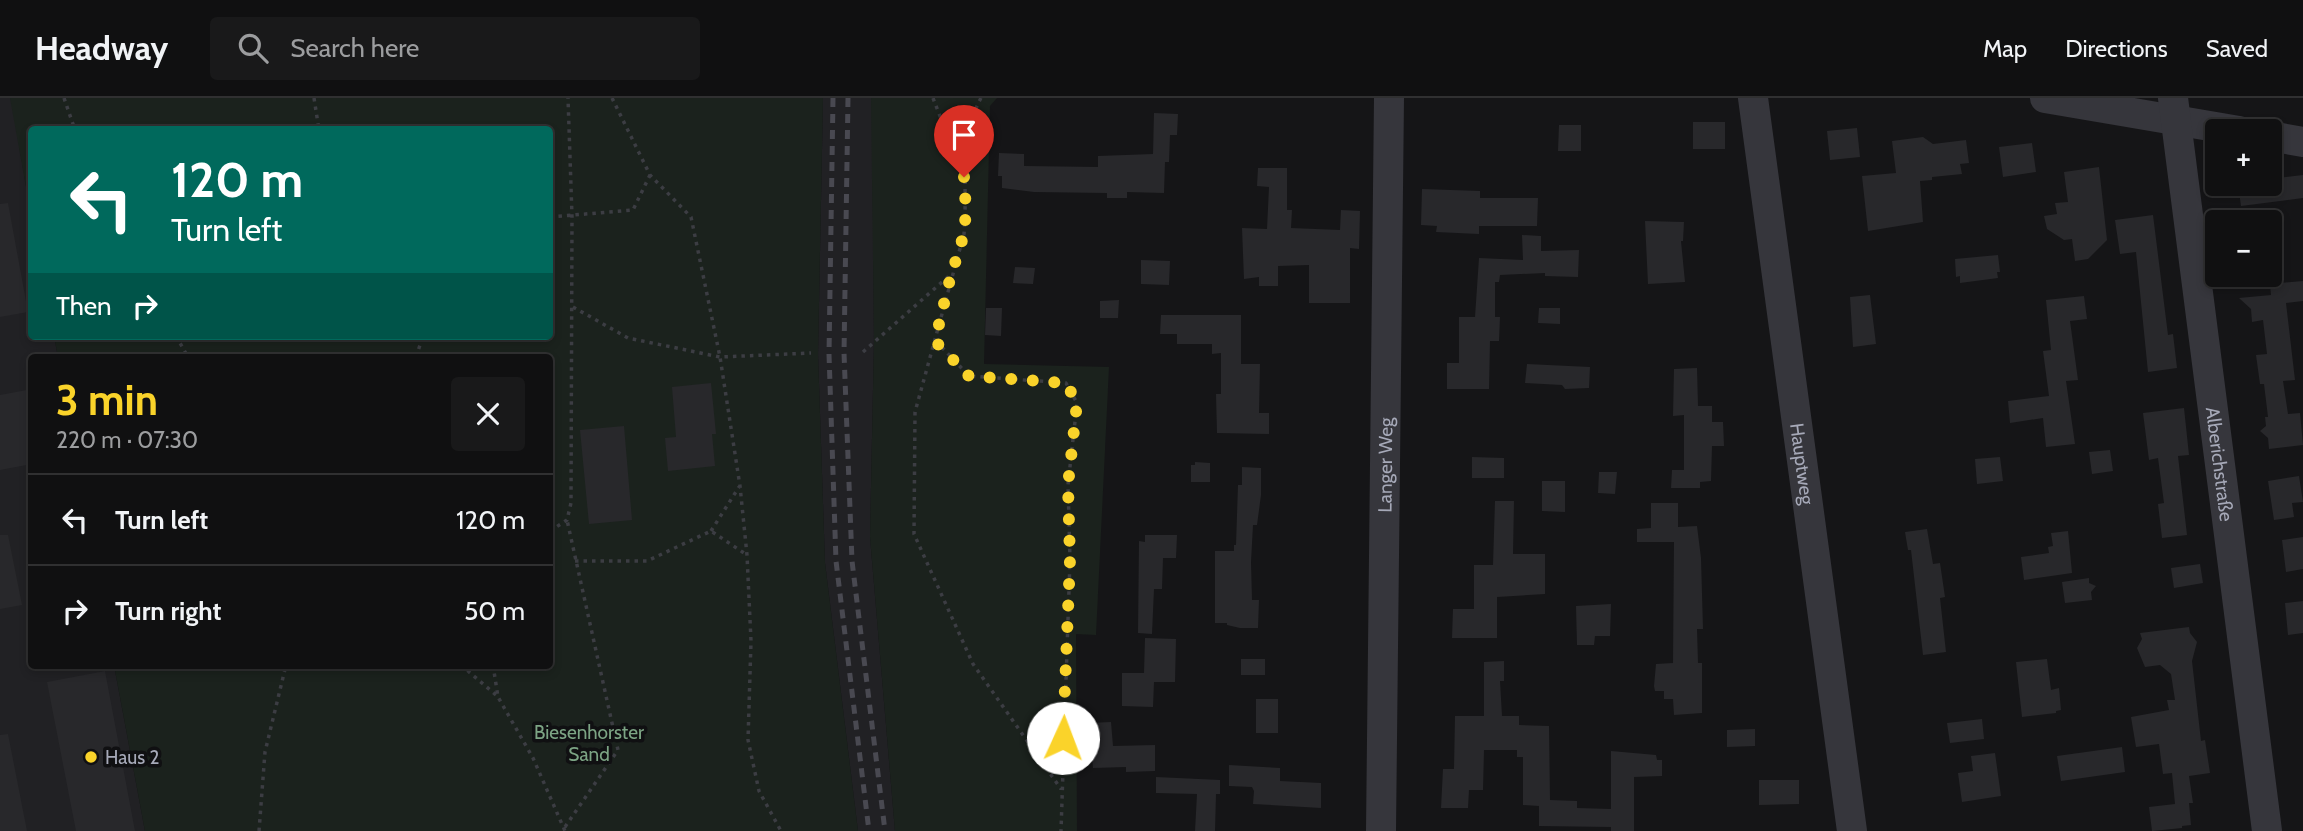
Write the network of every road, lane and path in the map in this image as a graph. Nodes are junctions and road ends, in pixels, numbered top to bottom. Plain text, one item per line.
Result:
1 (64, 98) edge
2 (314, 98) edge
3 (568, 98) edge
4 (612, 98) edge
5 (933, 98) edge
6 (981, 98) edge
7 (1389, 98) edge
8 (1753, 98) edge
9 (2045, 98) edge
10 (2176, 109) edge
11 (2205, 119) edge
12 (74, 126) edge
13 (318, 126) edge
14 (2282, 138) edge
15 (2303, 142) edge
16 (650, 175) junction
17 (964, 177) junction
18 (572, 216) junction
19 (553, 217) edge
20 (951, 273) junction
21 (573, 307) junction
22 (935, 341) junction
23 (863, 352) dead end
24 (811, 353) dead end
25 (720, 357) junction
26 (740, 485) junction
27 (567, 520) junction
28 (553, 529) edge
29 (711, 531) junction
30 (747, 555) junction
31 (575, 561) junction
32 (285, 669) edge
33 (466, 669) edge
34 (494, 669) edge
35 (498, 696) junction
36 (1061, 789) junction
37 (565, 829) edge
38 (259, 831) edge
39 (781, 831) edge
40 (1061, 831) edge
41 (1381, 831) edge
42 (1852, 831) edge
43 (2267, 831) edge

1 - 12 path
2 - 13 path
3 - 18 path
4 - 16 path
5 - 17 path
6 - 17 path
7 - 41 street, Langer Weg
8 - 42 street, Hauptweg
9 - 10 street
10 - 11 street
10 - 43 street, Alberichstraße
14 - 15 street
16 - 18 path
16 - 25 path
17 - 20 path
18 - 19 path
18 - 21 path
20 - 22 path
20 - 23 path
21 - 25 path
21 - 27 path
22 - 36 path
22 - 36 path
24 - 25 path
25 - 26 path
26 - 29 path
26 - 30 path
27 - 28 path
27 - 31 path
29 - 30 path
29 - 31 path
30 - 39 path
31 - 37 path
32 - 38 path
33 - 35 path
34 - 35 path
35 - 37 path
36 - 40 path

